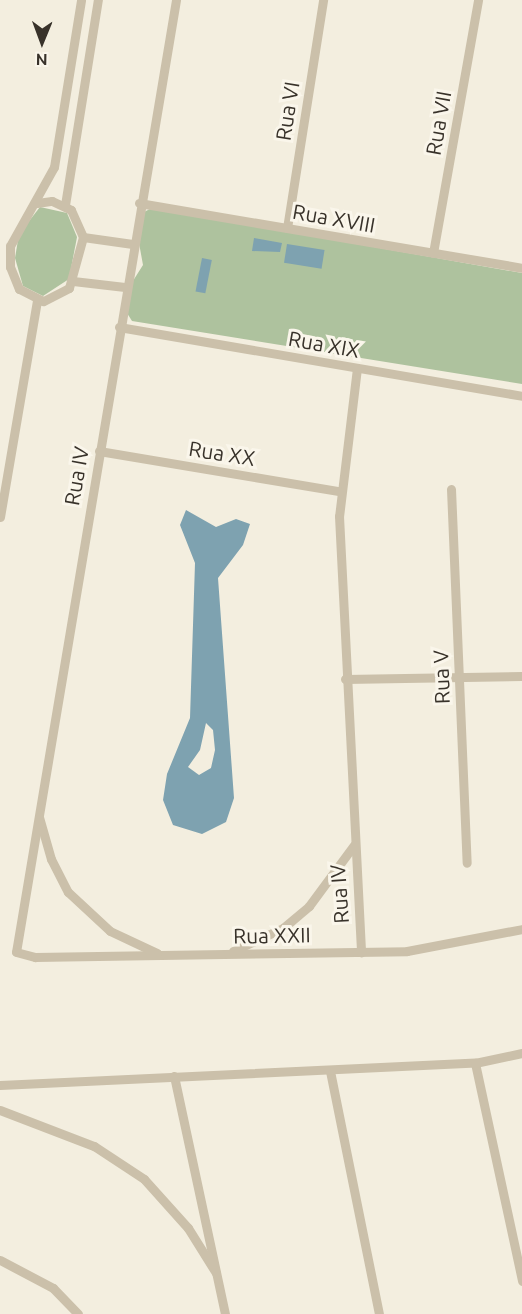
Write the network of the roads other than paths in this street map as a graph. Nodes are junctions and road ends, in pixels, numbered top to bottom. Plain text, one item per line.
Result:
1 (81, 0) edge
2 (98, 0) edge
3 (176, 0) edge
4 (323, 0) edge
5 (478, 0) edge
6 (37, 202) junction
7 (139, 203) junction
8 (65, 205) junction
9 (287, 228) junction
10 (83, 237) junction
11 (0, 244) edge
12 (133, 244) junction
13 (10, 246) junction
14 (433, 253) junction
15 (522, 268) edge
16 (73, 281) junction
17 (125, 287) junction
18 (37, 301) junction
19 (119, 327) junction
20 (357, 368) junction
21 (522, 396) edge
22 (99, 451) junction
23 (451, 489) dead end
24 (339, 491) junction
25 (1, 501) edge
26 (0, 517) edge
27 (522, 676) edge
28 (459, 678) junction
29 (345, 680) junction
30 (38, 811) junction
31 (354, 845) junction
32 (467, 863) dead end
33 (522, 929) edge
34 (361, 952) junction
35 (225, 954) junction
36 (162, 955) junction
37 (21, 956) joint
38 (522, 1053) edge
39 (475, 1063) junction
40 (330, 1071) junction
41 (174, 1076) junction
42 (0, 1085) edge
43 (0, 1110) edge
44 (0, 1260) edge
45 (216, 1273) junction
46 (522, 1281) edge
47 (78, 1314) edge
48 (225, 1314) edge
49 (379, 1314) edge

1 - 6 street
2 - 8 street
3 - 7 street, Rua IV
4 - 9 street, Rua VI
5 - 14 street, Rua VII
6 - 8 street
6 - 13 street
7 - 9 street, Rua XVIII
7 - 12 street, Rua IV
8 - 10 street
9 - 14 street, Rua XVIII
10 - 12 street
10 - 16 street
11 - 13 street
12 - 17 street, Rua IV
13 - 18 street
14 - 15 street, Rua XVIII
16 - 17 street
16 - 18 street
17 - 19 street, Rua IV
18 - 25 street
19 - 20 street, Rua XIX
19 - 22 street, Rua IV
20 - 21 street, Rua XIX
20 - 24 street, Rua IV
22 - 24 street, Rua XX
22 - 30 street, Rua IV
23 - 28 street, Rua V
24 - 29 street, Rua IV
25 - 26 street
27 - 28 street
28 - 29 street
28 - 32 street, Rua V
29 - 31 street, Rua IV
30 - 36 street
30 - 37 street, Rua IV
31 - 34 street, Rua IV
31 - 35 street
33 - 34 street, Rua XXII
34 - 35 street, Rua XXII
35 - 36 street, Rua XXII
36 - 37 street, Rua XXII
38 - 39 street
39 - 40 street
39 - 46 street
40 - 41 street
40 - 49 street
41 - 42 street
41 - 45 street
43 - 45 street
44 - 47 street
45 - 48 street

